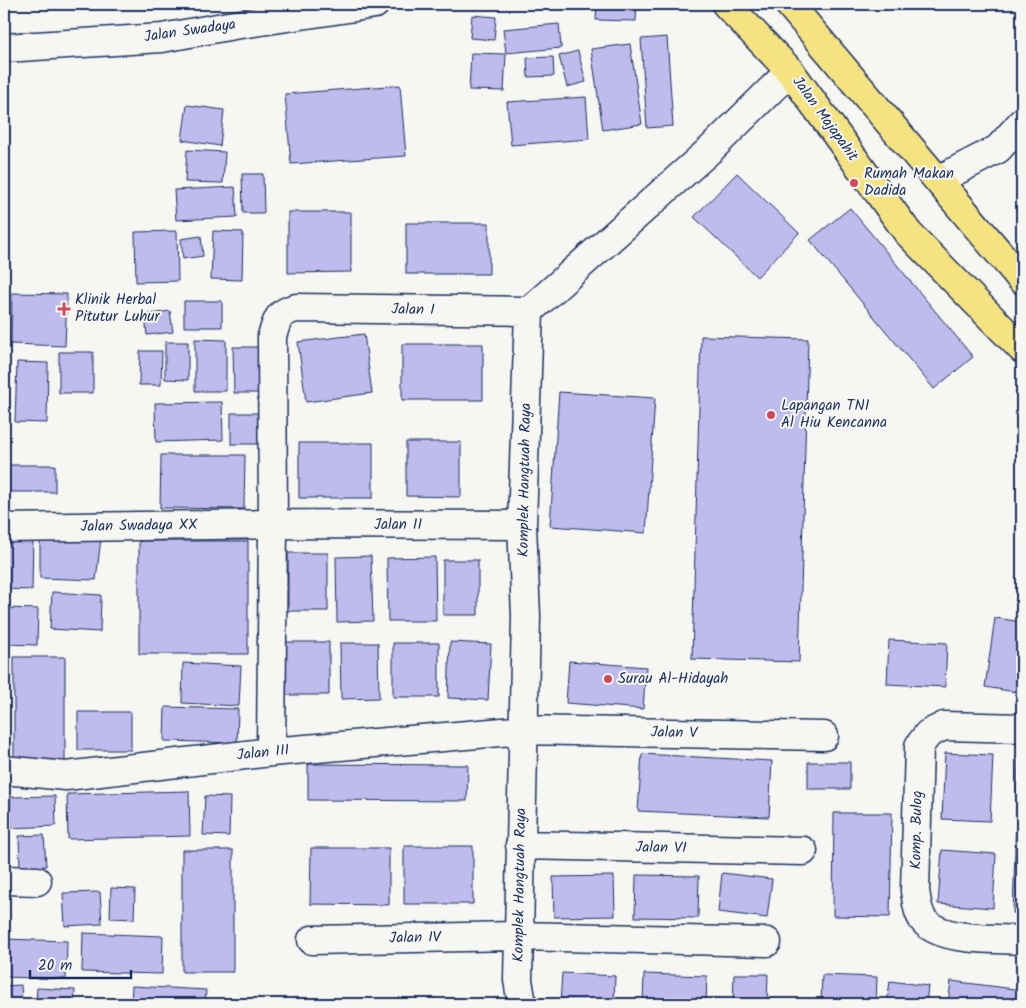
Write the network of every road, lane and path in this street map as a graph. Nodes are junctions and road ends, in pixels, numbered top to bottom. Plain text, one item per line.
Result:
1 (375, 4) edge
2 (726, 4) edge
3 (789, 4) edge
4 (4, 48) edge
5 (790, 71) junction
6 (1022, 122) edge
7 (938, 180) junction
8 (1022, 280) edge
9 (529, 311) junction
10 (1022, 348) edge
11 (273, 524) junction
12 (522, 525) junction
13 (4, 528) edge
14 (1022, 728) edge
15 (524, 730) junction
16 (824, 736) dead end
17 (271, 752) junction
18 (4, 770) edge
19 (520, 845) junction
20 (803, 851) dead end
21 (4, 880) edge
22 (37, 881) dead end
23 (519, 936) junction
24 (312, 940) dead end
25 (1022, 940) edge
26 (767, 942) dead end
27 (522, 1004) edge

1 - 4 street, Jalan Swadaya
2 - 5 main road, Jalan Majapahit
3 - 7 main road
5 - 9 street
5 - 10 main road, Jalan Majapahit
6 - 7 street
7 - 8 main road
9 - 11 street, Jalan I
9 - 12 street, Komplek Hangtuah Raya
11 - 12 street, Jalan II
11 - 13 street, Jalan Swadaya XX
11 - 17 street
12 - 15 street, Komplek Hangtuah Raya
14 - 25 street, Komp. Bulog
15 - 16 street, Jalan V
15 - 17 street, Jalan III
15 - 19 street, Komplek Hangtuah Raya
17 - 18 street, Jalan III
19 - 20 street, Jalan VI
19 - 23 street, Komplek Hangtuah Raya
21 - 22 street
23 - 24 street, Jalan IV
23 - 26 street, Jalan IV
23 - 27 street, Komplek Hangtuah Raya

